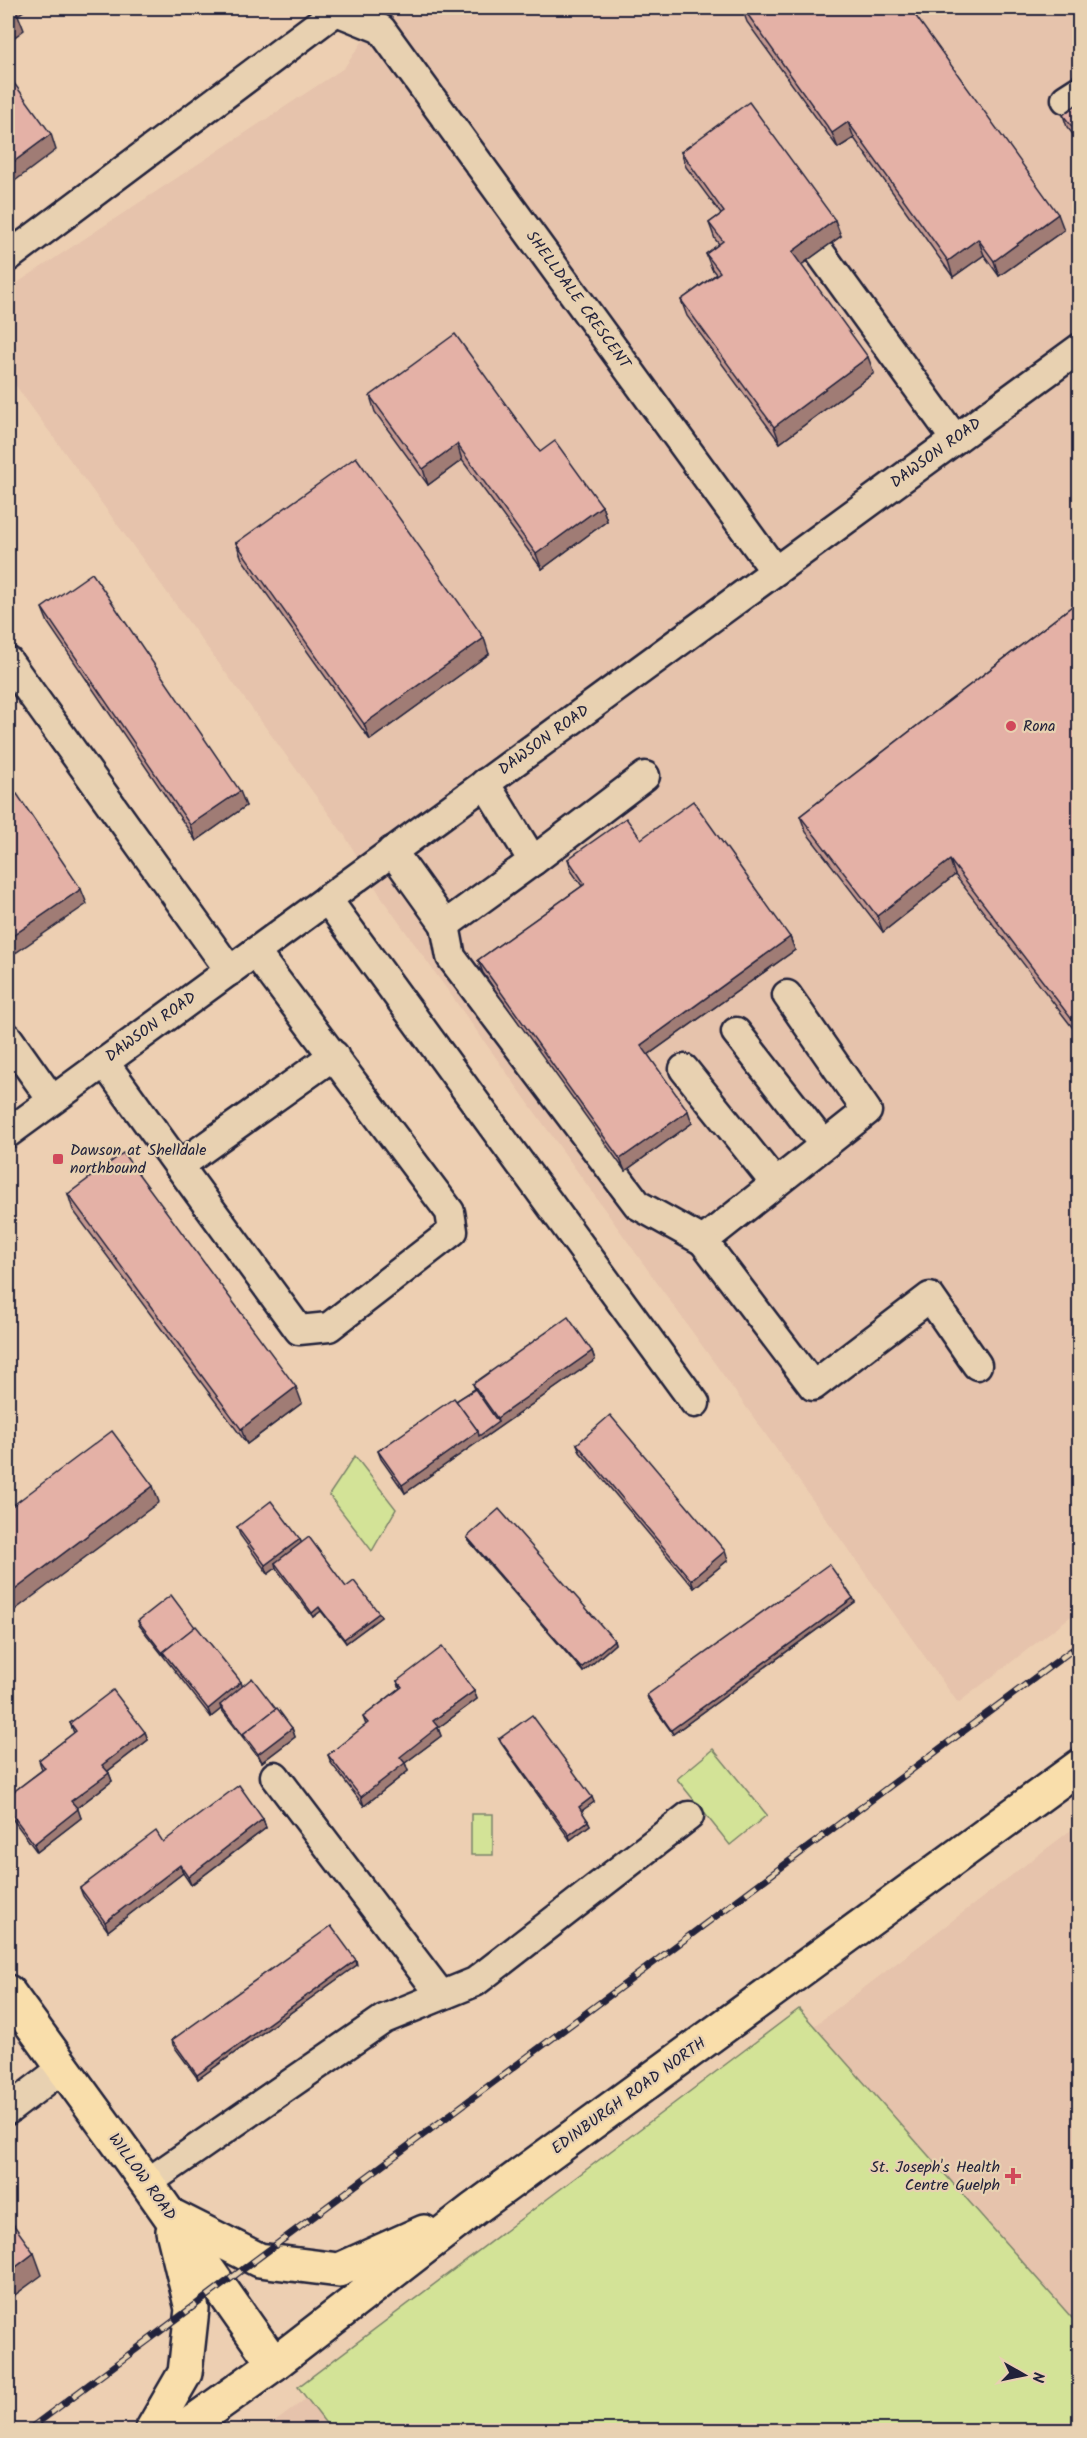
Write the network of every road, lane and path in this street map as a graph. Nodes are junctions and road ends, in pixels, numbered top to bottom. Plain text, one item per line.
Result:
1 (332, 9) edge
2 (383, 18) edge
3 (821, 254) edge
4 (8, 257) edge
5 (1080, 348) edge
6 (955, 439) junction
7 (775, 571) junction
8 (8, 660) edge
9 (645, 776) dead end
10 (485, 783) junction
11 (392, 851) junction
12 (532, 861) junction
13 (327, 899) junction
14 (445, 925) junction
15 (255, 952) junction
16 (230, 971) junction
17 (788, 995) dead end
18 (736, 1032) dead end
19 (8, 1038) edge
20 (334, 1055) junction
21 (104, 1062) junction
22 (684, 1069) dead end
23 (52, 1100) junction
24 (8, 1132) edge
25 (824, 1145) junction
26 (179, 1166) junction
27 (775, 1183) junction
28 (703, 1241) junction
29 (977, 1365) dead end
30 (695, 1403) dead end
31 (1080, 1766) edge
32 (275, 1776) dead end
33 (689, 1816) dead end
34 (8, 1992) edge
35 (441, 1995) junction
36 (63, 2068) junction
37 (8, 2110) edge
38 (147, 2183) junction
39 (474, 2209) junction
40 (170, 2215) junction
41 (274, 2364) junction
42 (152, 2430) edge
43 (182, 2430) edge

1 - 2 street, SHELLDALE CRESCENT
1 - 4 street
2 - 7 street, SHELLDALE CRESCENT
3 - 6 street
5 - 6 street, DAWSON ROAD
6 - 7 street, DAWSON ROAD
7 - 10 street, DAWSON ROAD
8 - 16 street
9 - 12 street
10 - 11 street, DAWSON ROAD
10 - 12 street
11 - 13 street, DAWSON ROAD
11 - 14 street
12 - 14 street
13 - 15 street, DAWSON ROAD
13 - 30 street
14 - 28 street
15 - 16 street, DAWSON ROAD
15 - 20 street
16 - 21 street, DAWSON ROAD
17 - 25 street
18 - 25 street
19 - 23 street
20 - 26 street
20 - 26 street
21 - 23 street, DAWSON ROAD
21 - 26 street
22 - 27 street
23 - 24 street, DAWSON ROAD
25 - 27 street
27 - 28 street
28 - 29 street
31 - 39 main road, EDINBURGH ROAD NORTH
32 - 35 street
33 - 35 street
34 - 36 main road, WILLOW ROAD
35 - 38 street
36 - 37 street
36 - 38 main road, WILLOW ROAD
38 - 40 main road, WILLOW ROAD
39 - 40 main road
39 - 41 main road, EDINBURGH ROAD NORTH
40 - 41 main road, WILLOW ROAD
40 - 42 main road
41 - 43 main road, EDINBURGH ROAD NORTH

